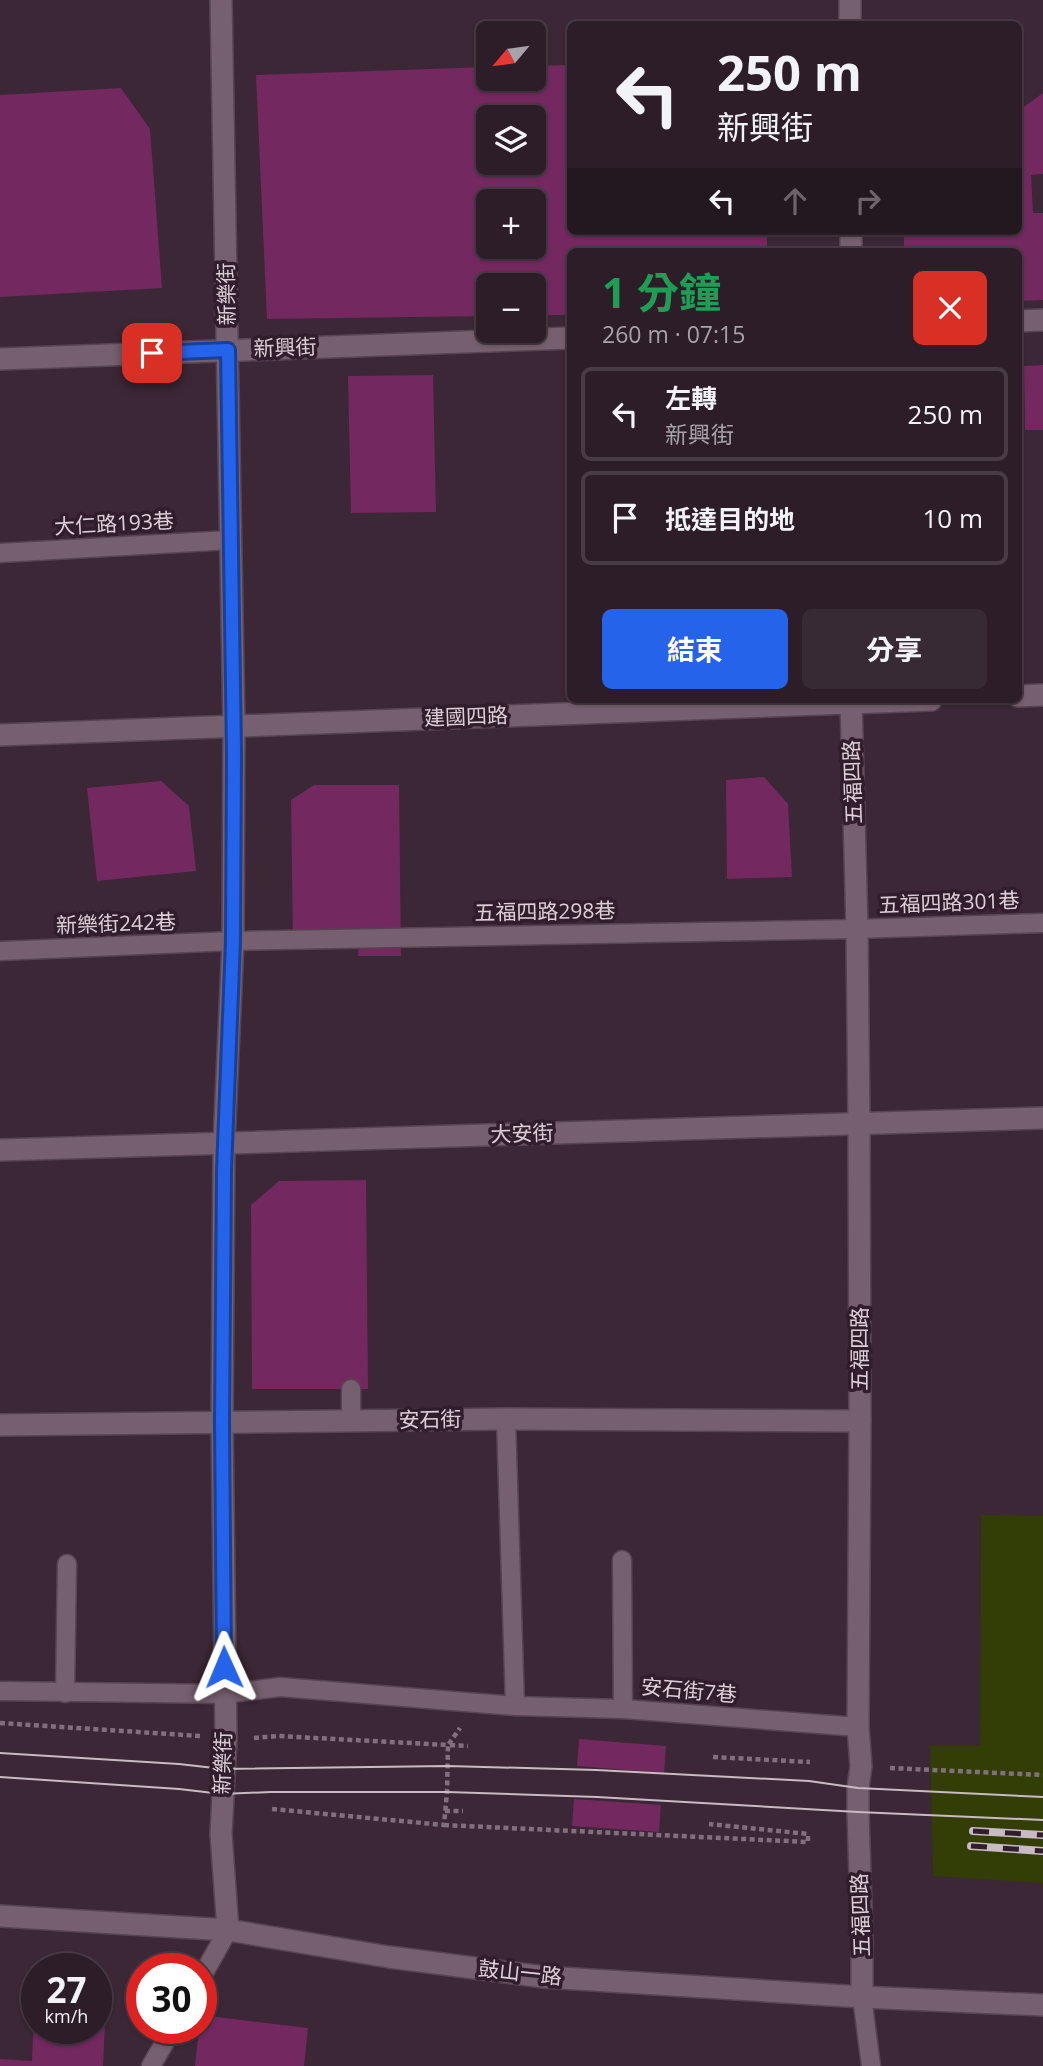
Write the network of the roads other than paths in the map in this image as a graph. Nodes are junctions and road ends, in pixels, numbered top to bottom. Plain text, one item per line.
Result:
1 (221, 0) edge
2 (850, 0) edge
3 (850, 21) edge
4 (1043, 320) edge
5 (1022, 321) edge
6 (567, 338) edge
7 (228, 350) junction
8 (0, 359) edge
9 (231, 540) junction
10 (0, 552) edge
11 (1043, 695) edge
12 (1022, 696) edge
13 (819, 703) edge
14 (851, 703) edge
15 (234, 726) junction
16 (0, 735) edge
17 (1043, 923) edge
18 (857, 929) junction
19 (233, 941) junction
20 (0, 951) edge
21 (1043, 1118) edge
22 (859, 1124) junction
23 (224, 1143) junction
24 (0, 1150) edge
25 (351, 1389) dead end
26 (506, 1419) junction
27 (351, 1421) junction
28 (860, 1421) junction
29 (222, 1423) junction
30 (0, 1425) edge
31 (622, 1560) dead end
32 (66, 1564) dead end
33 (0, 1691) edge
34 (65, 1693) junction
35 (224, 1694) junction
36 (515, 1706) junction
37 (623, 1709) junction
38 (858, 1727) junction
39 (0, 1916) edge
40 (228, 1930) junction
41 (215, 1953) edge
42 (862, 1997) junction
43 (1043, 2005) edge
44 (164, 2044) edge
45 (151, 2066) edge
46 (872, 2066) edge

1 - 7 street, 新樂街
2 - 3 street
4 - 5 street
6 - 7 street, 新興街
7 - 8 street, 新興街
7 - 9 street, 新樂街
9 - 10 lane, 大仁路193巷
9 - 15 street, 新樂街
11 - 12 street
13 - 15 street, 建國四路
14 - 18 street, 五福四路
15 - 16 street, 建國四路
15 - 19 street, 新樂街
17 - 18 lane, 五福四路301巷
18 - 19 lane, 五福四路298巷
18 - 22 street, 五福四路
19 - 20 lane, 新樂街242巷
19 - 23 street, 新樂街
21 - 22 street, 大安街
22 - 23 street, 大安街
22 - 28 street, 五福四路
23 - 24 street, 大安街
23 - 29 street, 新樂街
25 - 27 lane
26 - 27 street, 安石街
26 - 28 street, 安石街
26 - 36 lane
27 - 29 street, 安石街
28 - 38 street, 五福四路
29 - 30 street, 安石街
29 - 35 street, 新樂街
31 - 37 lane
32 - 34 lane
33 - 34 lane, 安石街7巷
34 - 35 lane, 安石街7巷
35 - 36 lane, 安石街7巷
35 - 40 street, 新樂街
36 - 37 lane, 安石街7巷
37 - 38 lane, 安石街7巷
38 - 42 street, 五福四路
39 - 40 street, 鼓山一路
40 - 41 lane
40 - 42 street, 鼓山一路
42 - 43 street, 鼓山一路
42 - 46 lane
44 - 45 lane

